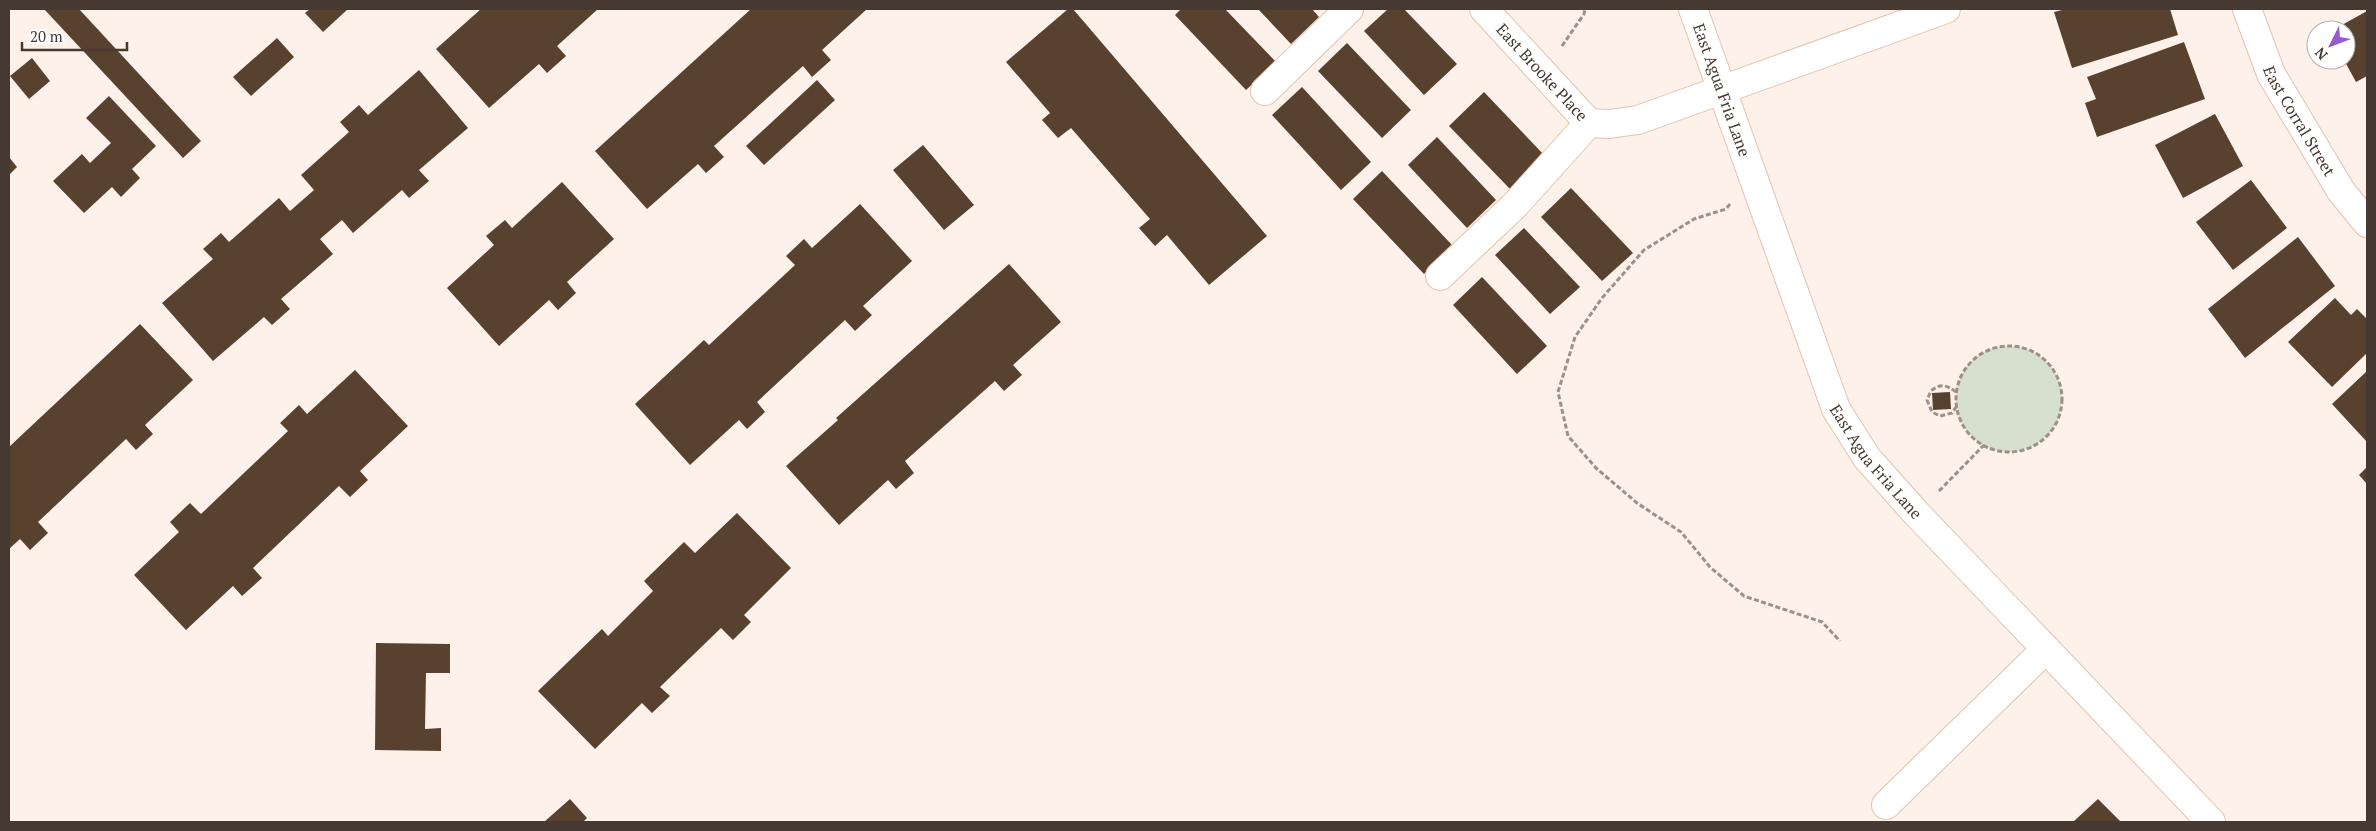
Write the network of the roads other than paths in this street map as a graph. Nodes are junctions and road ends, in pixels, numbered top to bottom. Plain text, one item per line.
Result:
1 (1350, 9) edge
2 (1484, 9) edge
3 (1693, 9) edge
4 (1946, 9) edge
5 (2247, 9) edge
6 (1265, 91) dead end
7 (1721, 92) junction
8 (1589, 123) junction
9 (2367, 223) edge
10 (1440, 276) dead end
11 (2046, 649) junction
12 (1886, 804) dead end
13 (2211, 822) edge

1 - 6 street
2 - 8 street, East Brooke Place
3 - 7 street, East Agua Fria Lane
4 - 7 street, East Brooke Place
5 - 9 street, East Corral Street
7 - 8 street, East Brooke Place
7 - 11 street, East Agua Fria Lane
8 - 10 street
11 - 12 street
11 - 13 street, East Agua Fria Lane

